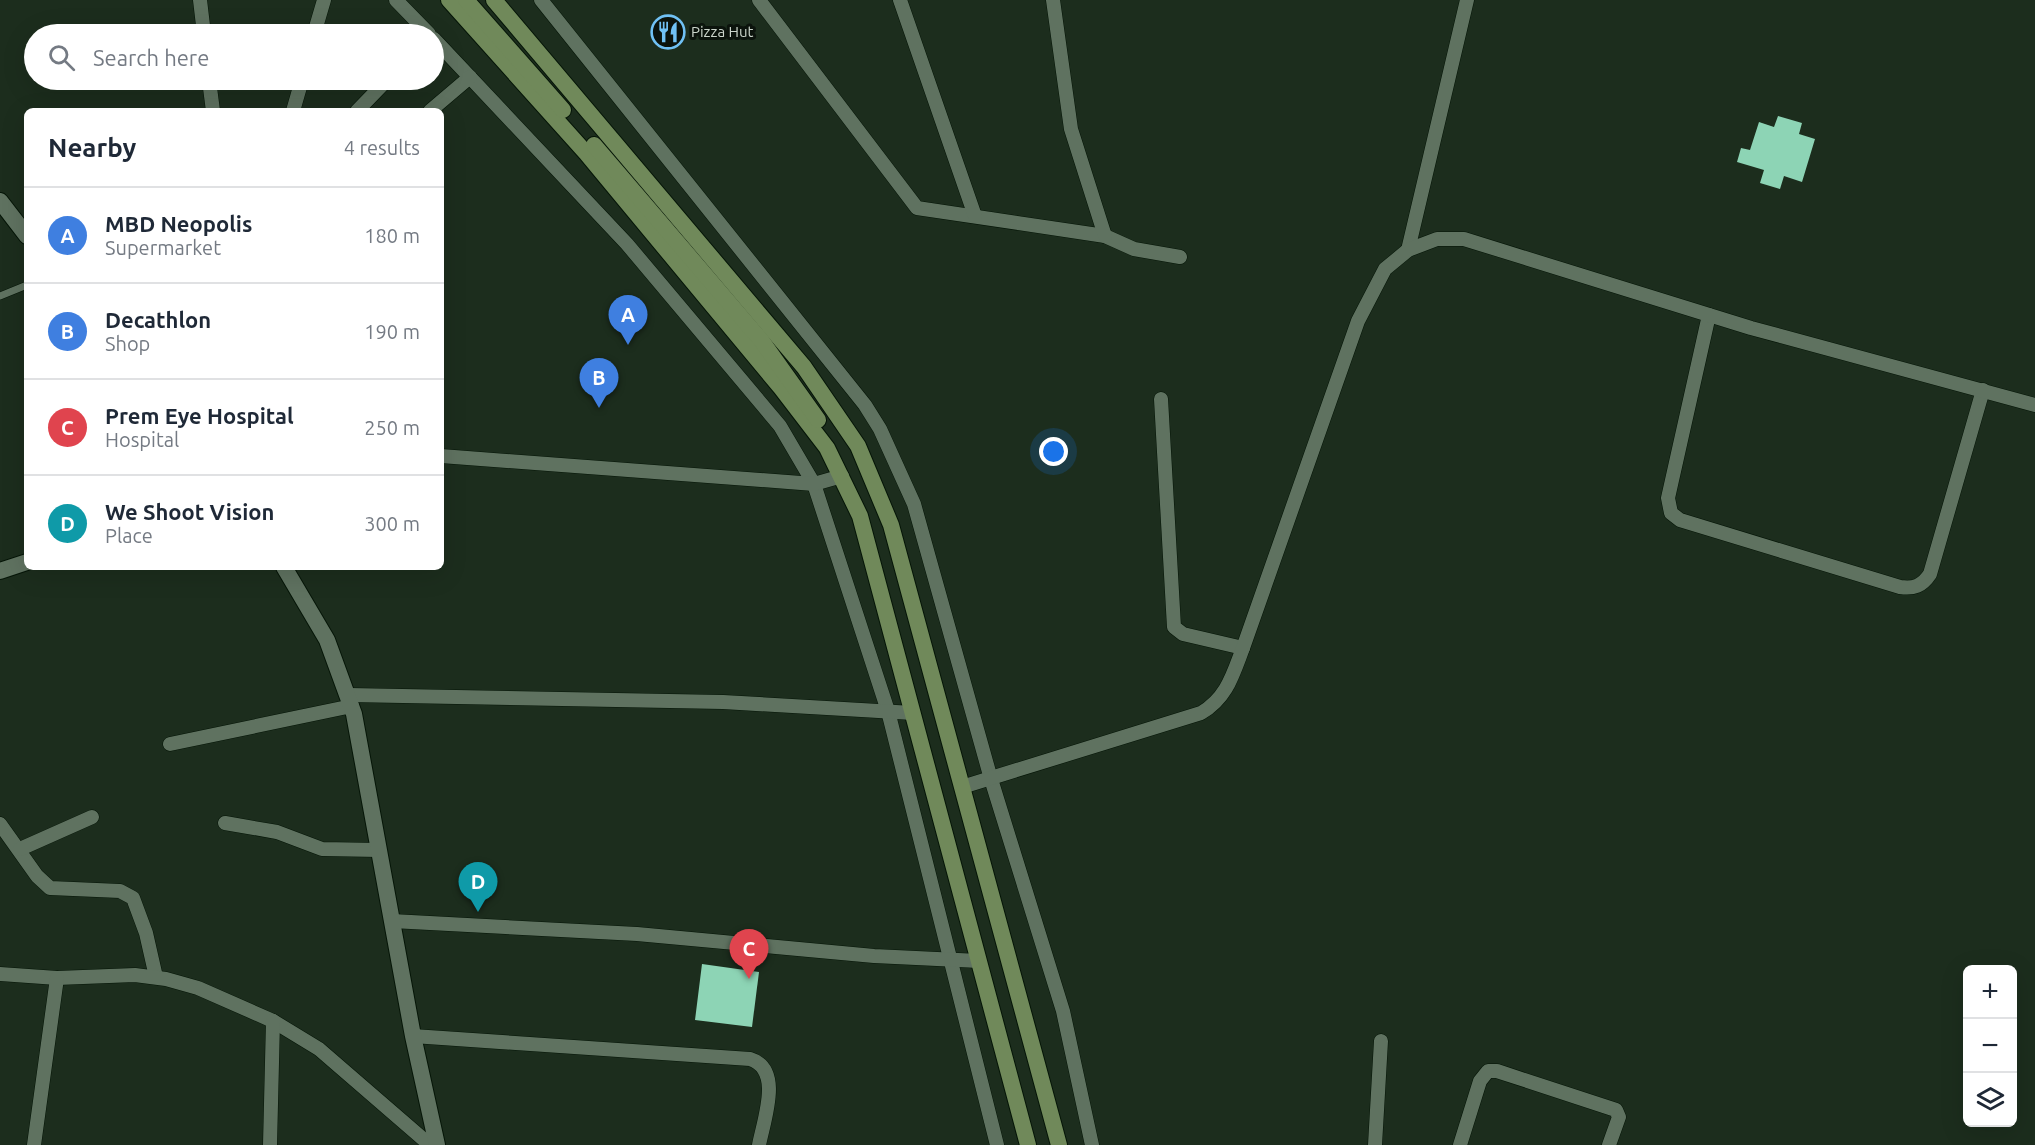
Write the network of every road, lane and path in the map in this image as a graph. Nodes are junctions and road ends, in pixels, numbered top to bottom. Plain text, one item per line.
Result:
1 (200, 0) edge
2 (324, 0) edge
3 (396, 0) edge
4 (449, 0) edge
5 (466, 0) edge
6 (494, 0) edge
7 (541, 0) edge
8 (760, 0) edge
9 (900, 0) edge
10 (1053, 0) edge
11 (1467, 0) edge
12 (203, 24) edge
13 (317, 24) edge
14 (419, 24) edge
15 (444, 50) edge
16 (470, 77) junction
17 (210, 90) edge
18 (299, 90) edge
19 (377, 90) edge
20 (213, 108) edge
21 (294, 108) edge
22 (360, 108) edge
23 (434, 108) edge
24 (0, 201) edge
25 (975, 216) junction
26 (24, 232) edge
27 (1105, 236) junction
28 (1408, 250) junction
29 (1180, 257) dead end
30 (24, 286) edge
31 (0, 296) edge
32 (1709, 315) junction
33 (1983, 390) junction
34 (1161, 399) dead end
35 (2035, 405) edge
36 (827, 448) junction
37 (444, 456) edge
38 (842, 476) junction
39 (814, 484) junction
40 (24, 563) edge
41 (285, 570) edge
42 (0, 571) edge
43 (1243, 648) junction
44 (350, 701) junction
45 (888, 711) junction
46 (913, 713) junction
47 (170, 744) dead end
48 (991, 779) junction
49 (962, 787) junction
50 (92, 817) dead end
51 (225, 823) dead end
52 (0, 824) edge
53 (20, 849) junction
54 (379, 850) junction
55 (392, 921) junction
56 (949, 960) junction
57 (979, 961) junction
58 (0, 974) edge
59 (156, 977) junction
60 (57, 978) junction
61 (273, 1021) junction
62 (413, 1036) junction
63 (1381, 1041) dead end
64 (34, 1145) edge
65 (270, 1145) edge
66 (430, 1145) edge
67 (437, 1145) edge
68 (759, 1145) edge
69 (997, 1145) edge
70 (1028, 1145) edge
71 (1059, 1145) edge
72 (1092, 1145) edge
73 (1375, 1145) edge
74 (1460, 1145) edge
75 (1609, 1145) edge

1 - 12 street
2 - 13 street
3 - 14 street
4 - 36 main road
5 - 36 main road
6 - 49 main road
7 - 48 street
8 - 25 street
9 - 25 street
10 - 27 street
11 - 28 street
15 - 16 street
16 - 23 street
16 - 39 street
17 - 20 street
18 - 21 street
19 - 22 street
24 - 26 street
25 - 27 street
27 - 29 street
28 - 32 street
28 - 43 street
30 - 31 lane
32 - 33 street
32 - 33 street
33 - 35 street
34 - 43 street
36 - 38 main road
37 - 39 street
38 - 39 street
38 - 46 main road
39 - 45 street
40 - 42 street
41 - 44 street
43 - 48 street
44 - 45 street
44 - 47 street
44 - 54 street
45 - 46 street
45 - 56 street
46 - 57 main road
48 - 49 street
48 - 72 street
49 - 71 main road
50 - 53 street
51 - 54 street
52 - 53 street
53 - 59 street
54 - 55 street
55 - 56 street
55 - 62 street
56 - 57 street
56 - 69 street
57 - 70 main road
58 - 60 street
59 - 60 street
59 - 61 street
60 - 64 street
61 - 65 street
61 - 66 street
62 - 67 street
62 - 68 street
63 - 73 street
74 - 75 street

